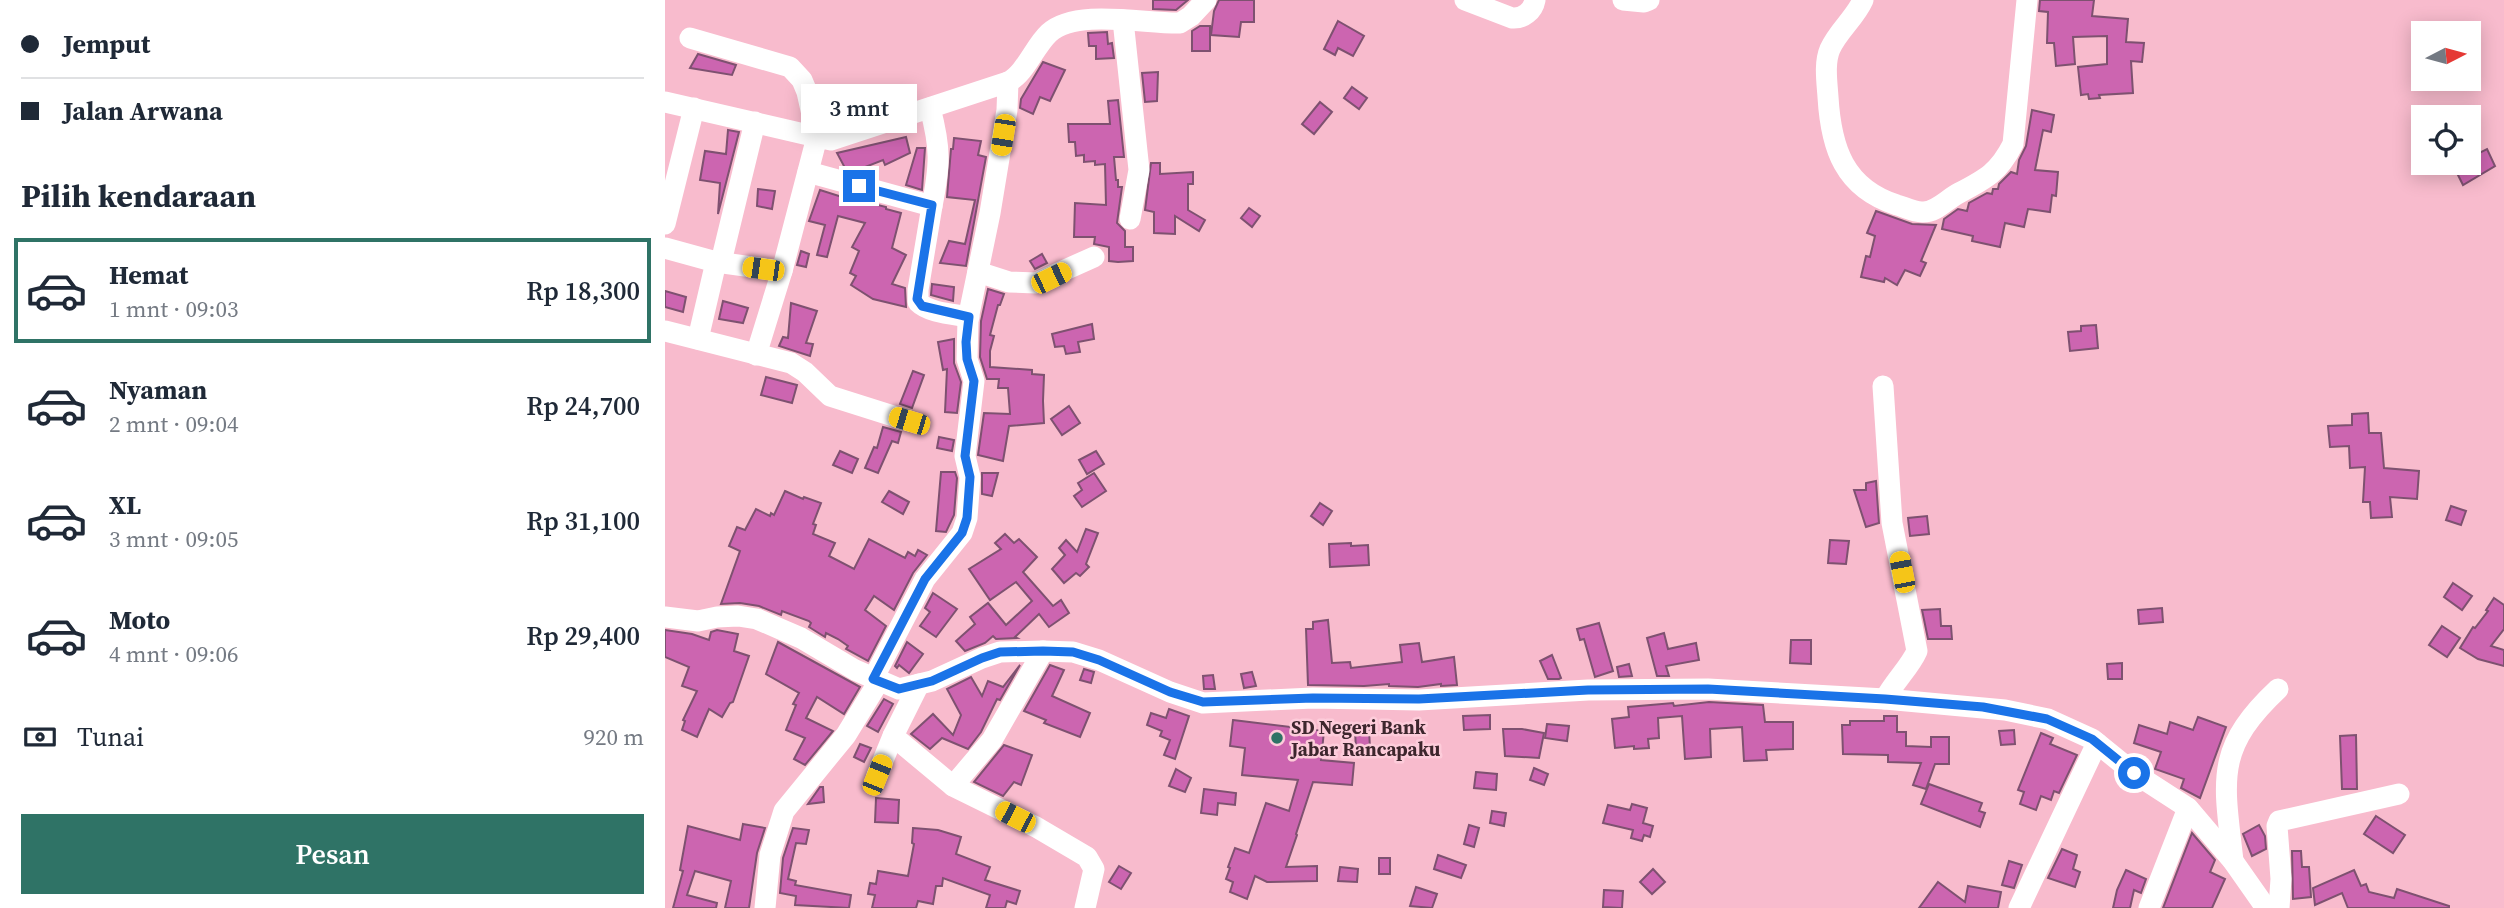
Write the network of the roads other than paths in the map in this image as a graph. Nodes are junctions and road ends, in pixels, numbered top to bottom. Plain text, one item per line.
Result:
1 (1206, 0) edge
2 (1465, 0) edge
3 (1535, 0) edge
4 (1623, 0) edge
5 (1649, 0) edge
6 (1863, 0) edge
7 (2027, 0) edge
8 (1123, 20) junction
9 (690, 38) dead end
10 (1008, 82) junction
11 (665, 102) edge
12 (694, 108) junction
13 (930, 108) junction
14 (755, 122) junction
15 (817, 136) junction
16 (808, 172) junction
17 (932, 205) junction
18 (1130, 219) dead end
19 (665, 224) edge
20 (665, 248) edge
21 (1094, 257) dead end
22 (719, 262) junction
23 (782, 271) junction
24 (978, 272) junction
25 (969, 317) junction
26 (665, 331) edge
27 (698, 338) junction
28 (756, 355) junction
29 (1884, 386) dead end
30 (909, 421) dead end
31 (665, 617) edge
32 (1043, 651) junction
33 (876, 680) junction
34 (919, 684) junction
35 (2278, 689) dead end
36 (1885, 699) junction
37 (893, 736) junction
38 (2097, 743) junction
39 (877, 775) dead end
40 (953, 786) junction
41 (2399, 794) dead end
42 (2188, 808) junction
43 (2233, 860) junction
44 (765, 908) edge
45 (1085, 908) edge
46 (2019, 908) edge
47 (2148, 908) edge
48 (2266, 908) edge
49 (2279, 908) edge

1 - 8 street
2 - 3 street
4 - 5 street
6 - 7 street
8 - 10 street
8 - 18 street
9 - 15 street
10 - 13 street
10 - 24 street
11 - 12 street
12 - 14 street
12 - 19 street
13 - 15 street
13 - 17 street
14 - 15 street
14 - 22 street
15 - 16 street
16 - 17 street
16 - 23 street
17 - 25 street
20 - 22 street
21 - 24 street
22 - 23 street
22 - 27 street
23 - 28 street
24 - 25 street
25 - 33 street
26 - 27 street
27 - 28 street
28 - 30 street
29 - 36 street
31 - 33 street
32 - 34 street
32 - 36 street
32 - 40 street
33 - 34 street
33 - 44 street
34 - 37 street
35 - 43 street
36 - 38 street
37 - 39 street
37 - 40 street
38 - 42 street
38 - 46 street
40 - 45 street
41 - 49 street
42 - 43 street
42 - 47 street
43 - 48 street

